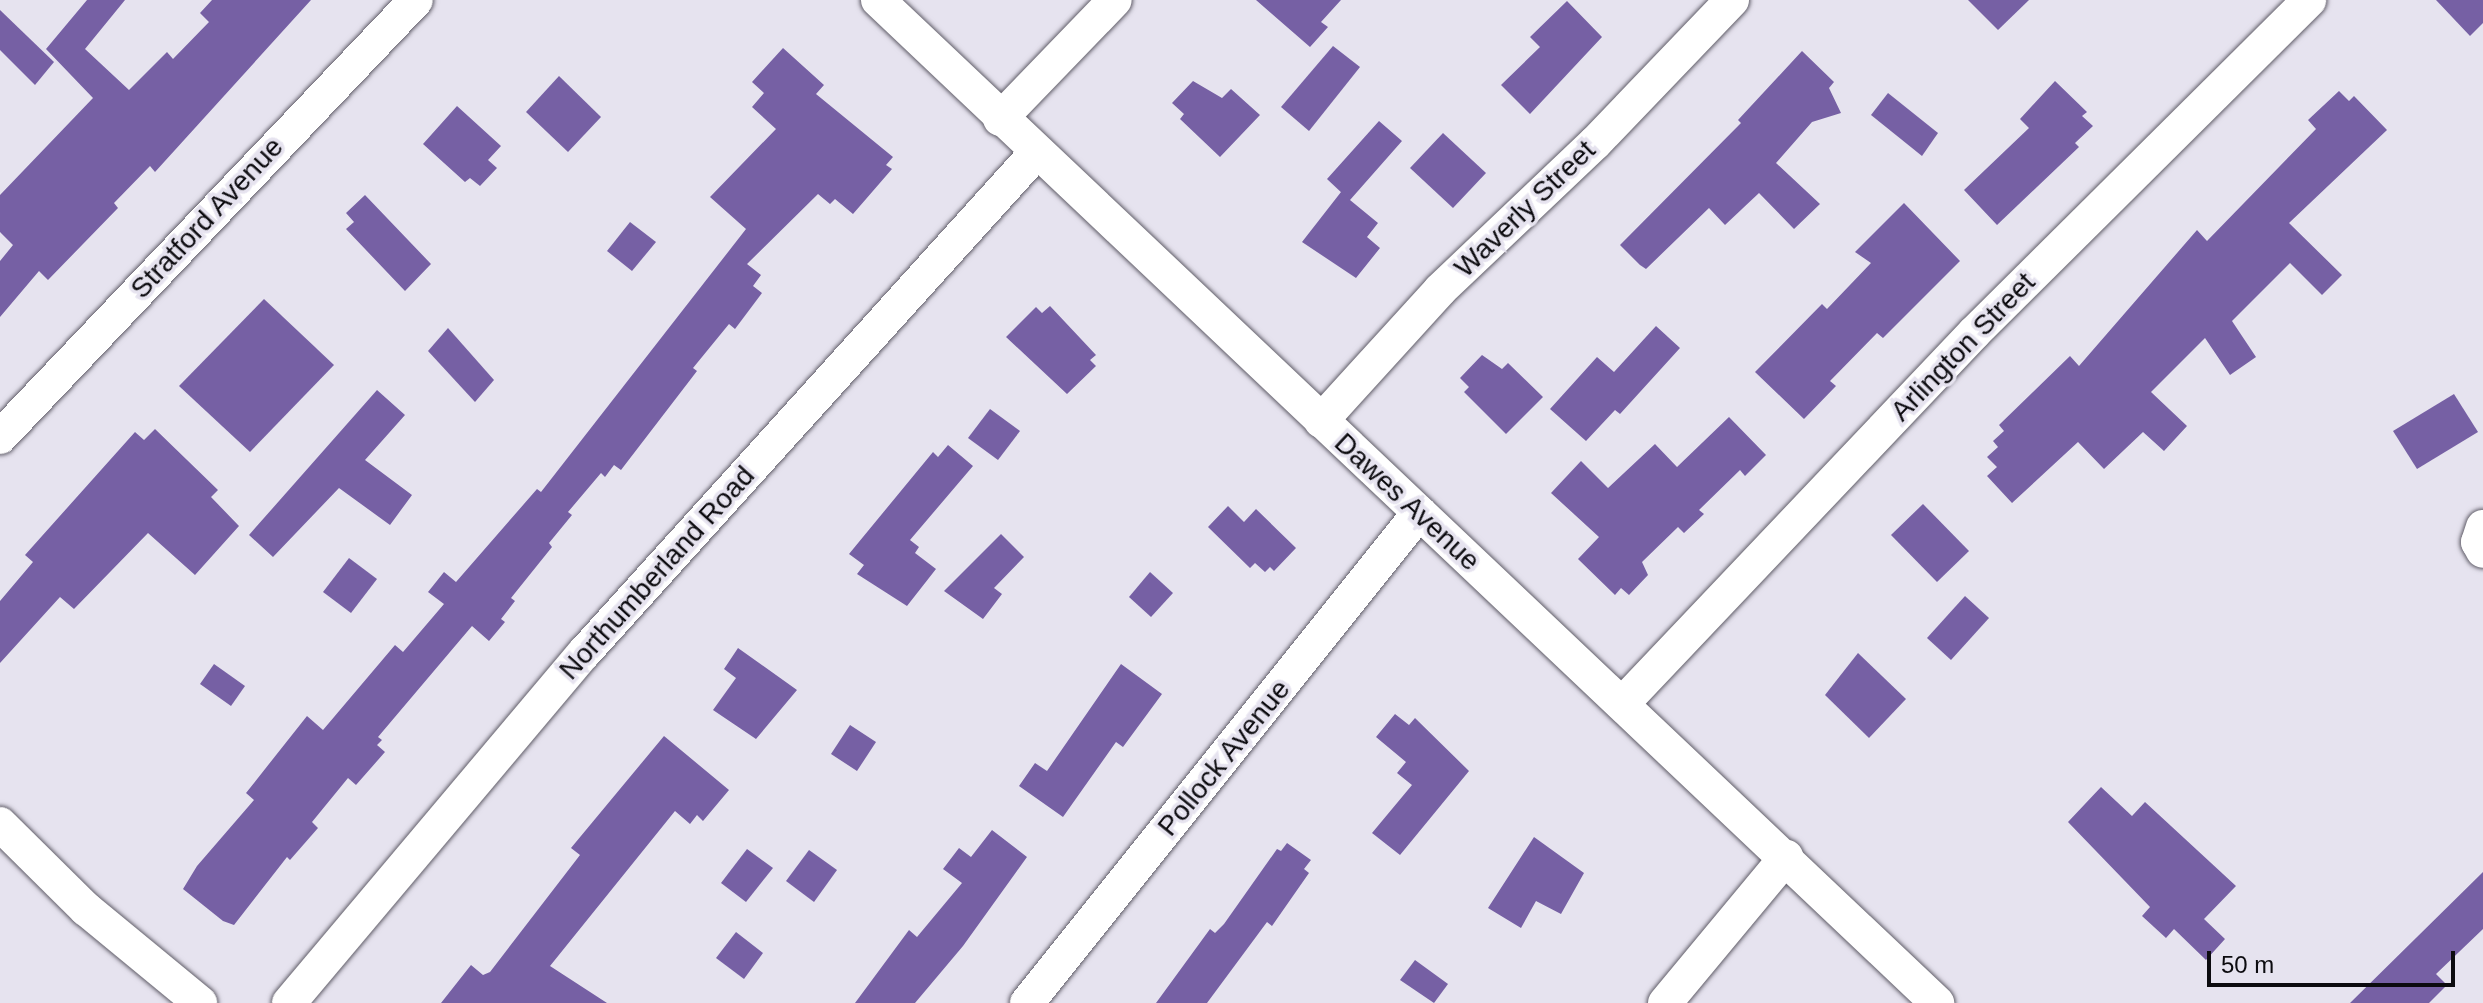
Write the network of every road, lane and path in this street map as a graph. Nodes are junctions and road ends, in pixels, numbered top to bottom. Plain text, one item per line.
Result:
1 (416, 0) edge
2 (878, 0) edge
3 (1115, 0) edge
4 (1732, 0) edge
5 (2309, 0) edge
6 (1000, 119) junction
7 (1036, 153) junction
8 (1321, 421) junction
9 (0, 437) edge
10 (1419, 513) junction
11 (2483, 527) edge
12 (2483, 551) edge
13 (1624, 702) junction
14 (0, 824) edge
15 (1786, 857) junction
16 (200, 1003) edge
17 (289, 1003) edge
18 (1027, 1003) edge
19 (1665, 1003) edge
20 (1937, 1003) edge

1 - 9 street, Stratford Avenue
2 - 6 street, Dawes Avenue
3 - 6 street
4 - 8 street, Waverly Street
5 - 13 street, Arlington Street
6 - 7 street, Dawes Avenue
7 - 8 street, Dawes Avenue
7 - 17 street, Northumberland Road
8 - 10 street, Dawes Avenue
10 - 13 street, Dawes Avenue
10 - 18 street, Pollock Avenue
11 - 12 street
13 - 15 street, Dawes Avenue
14 - 16 street
15 - 19 street
15 - 20 street, Dawes Avenue

